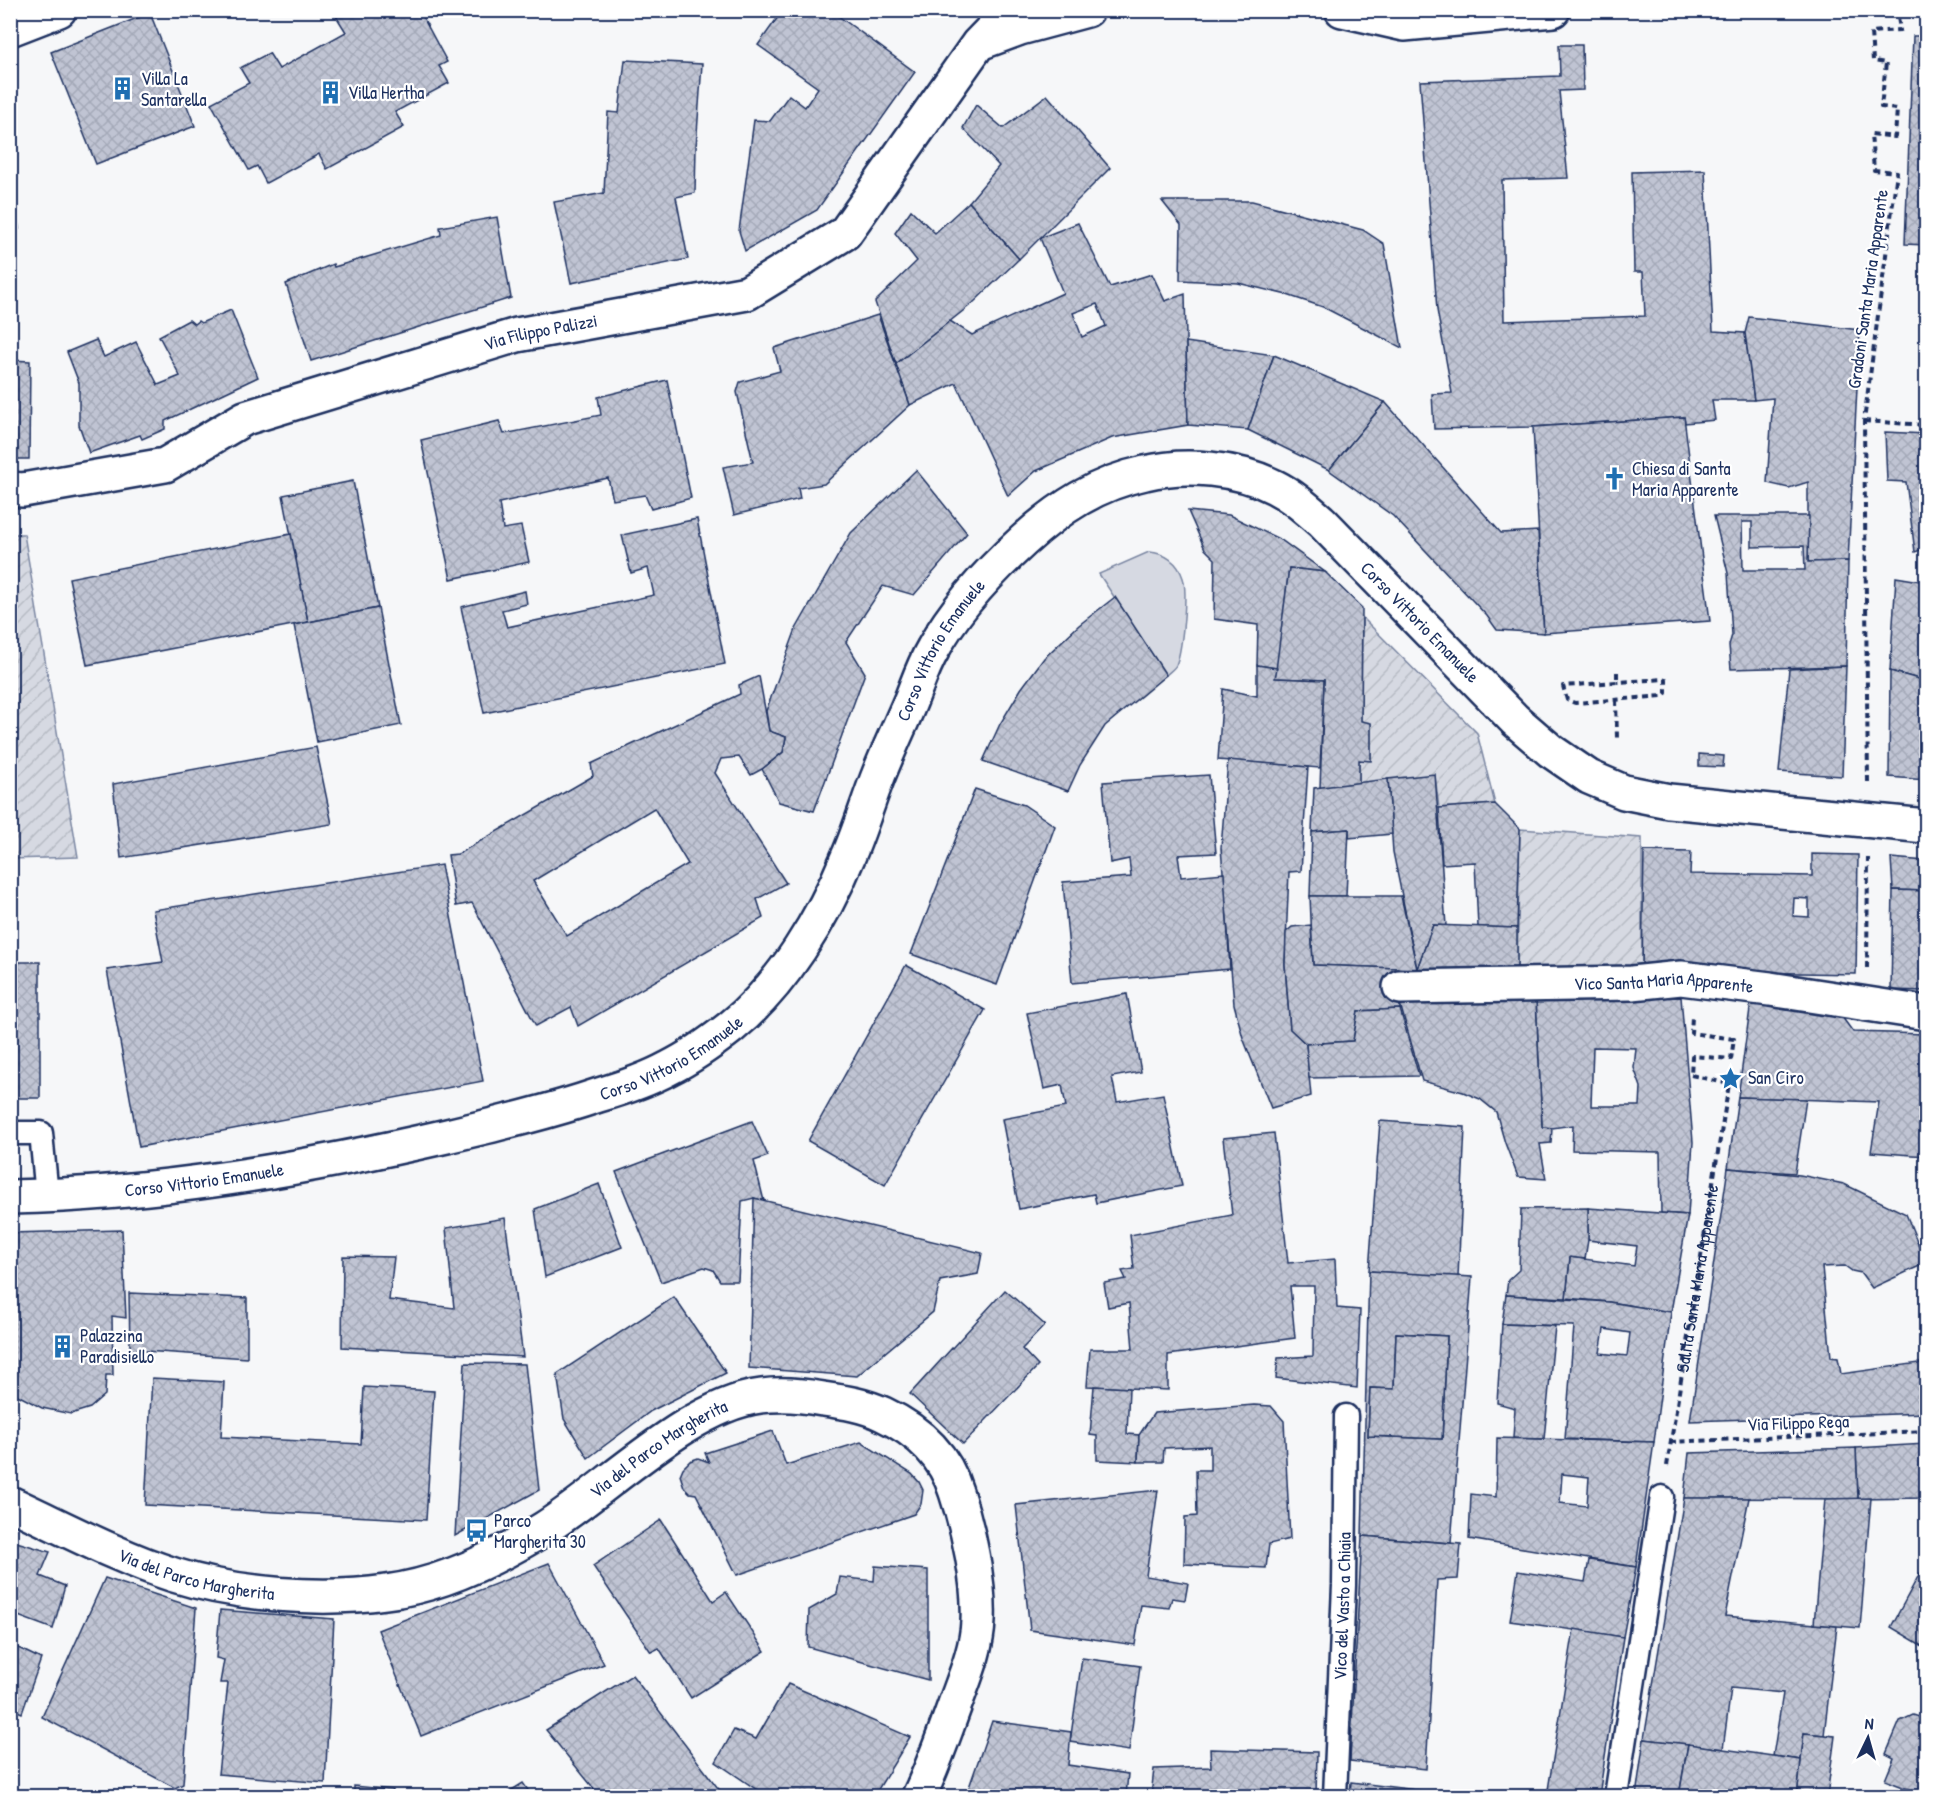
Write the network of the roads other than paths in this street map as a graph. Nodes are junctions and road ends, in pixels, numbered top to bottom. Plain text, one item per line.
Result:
1 (59, 10) edge
2 (1011, 10) edge
3 (1087, 10) edge
4 (1342, 10) edge
5 (1553, 10) edge
6 (10, 29) edge
7 (978, 44) junction
8 (10, 489) edge
9 (1926, 826) edge
10 (1657, 980) junction
11 (1400, 987) dead end
12 (1693, 1006) road end
13 (1926, 1013) edge
14 (10, 1133) edge
15 (47, 1196) junction
16 (10, 1197) edge
17 (1346, 1416) dead end
18 (1662, 1497) road end
19 (10, 1503) edge
20 (919, 1797) edge
21 (1335, 1797) edge
22 (1616, 1797) edge

1 - 6 street
2 - 7 street, Via Filippo Palizzi
3 - 7 street
4 - 5 street
7 - 8 street, Via Filippo Palizzi
9 - 15 street, Corso Vittorio Emanuele
10 - 11 street, Vico Santa Maria Apparente
10 - 12 street
10 - 13 street, Vico Santa Maria Apparente
14 - 15 lane
15 - 16 street, Corso Vittorio Emanuele
17 - 21 lane, Vico del Vasto a Chiaia
18 - 22 lane
19 - 20 street, Via del Parco Margherita

